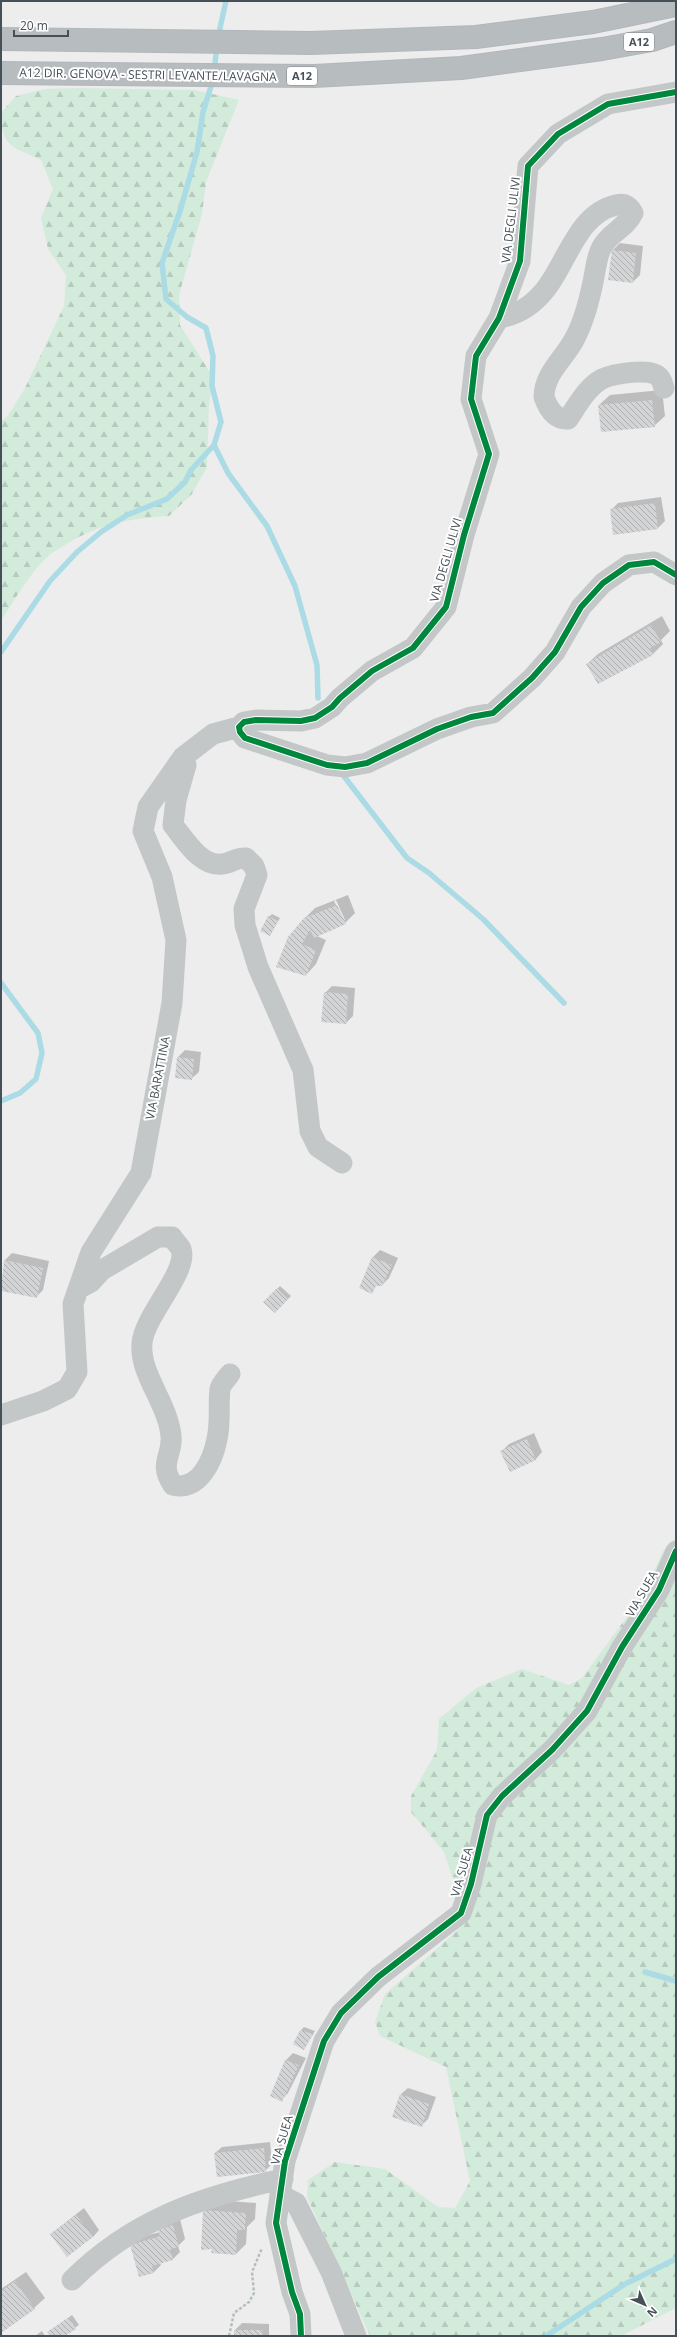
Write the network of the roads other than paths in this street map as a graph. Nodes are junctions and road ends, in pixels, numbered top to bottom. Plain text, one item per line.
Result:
1 (675, 5) edge
2 (676, 32) edge
3 (1, 39) edge
4 (676, 39) edge
5 (652, 40) junction
6 (1, 73) edge
7 (676, 92) edge
8 (499, 318) junction
9 (664, 388) dead end
10 (676, 575) edge
11 (239, 727) junction
12 (183, 757) junction
13 (342, 1163) dead end
14 (78, 1289) junction
15 (230, 1374) dead end
16 (1, 1415) edge
17 (676, 1551) edge
18 (282, 2187) junction
19 (72, 2280) dead end
20 (301, 2336) edge
21 (356, 2336) edge

1 - 3 highway, A12
2 - 5 highway, A12 DIR. GENOVA - SESTRI LEVANTE/LAVAGNA / A12
4 - 5 highway
5 - 6 highway, A12 DIR. GENOVA - SESTRI LEVANTE/LAVAGNA / A12
7 - 8 street, VIA DEGLI ULIVI
8 - 9 street
8 - 11 street, VIA DEGLI ULIVI
10 - 11 street
11 - 12 street, VIA BARATTINA
12 - 13 street
12 - 14 street, VIA BARATTINA
14 - 15 street
14 - 16 street, VIA BARATTINA
17 - 18 street, VIA SUEA
18 - 19 street
18 - 20 street, VIA SUEA
18 - 21 street

